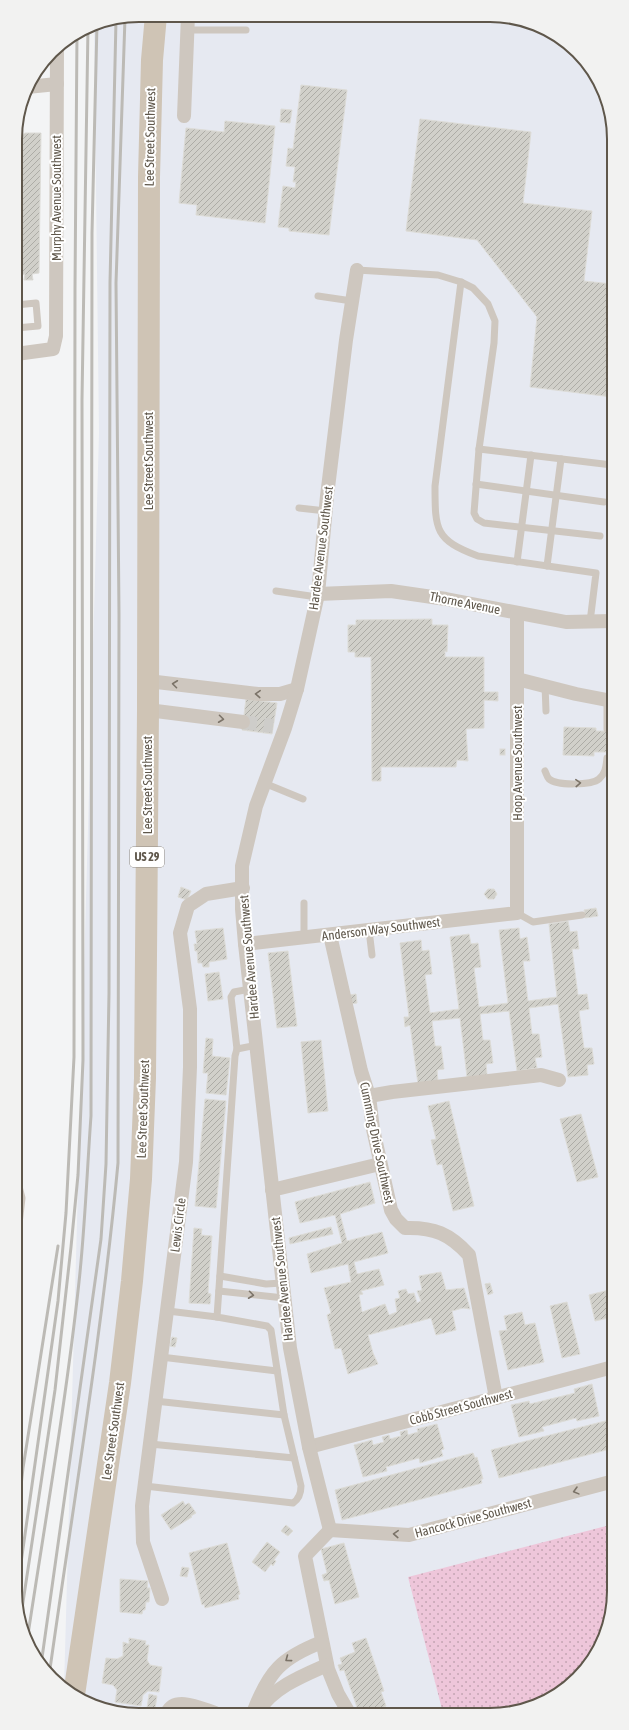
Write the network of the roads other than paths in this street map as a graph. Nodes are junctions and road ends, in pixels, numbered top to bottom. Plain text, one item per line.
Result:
1 (155, 22) edge
2 (188, 22) edge
3 (187, 30) junction
4 (246, 30) dead end
5 (57, 56) edge
6 (57, 84) junction
7 (34, 86) edge
8 (184, 116) dead end
9 (357, 270) joint
10 (461, 282) junction
11 (318, 296) dead end
12 (352, 300) junction
13 (22, 304) edge
14 (22, 327) edge
15 (22, 353) edge
16 (479, 449) junction
17 (531, 455) junction
18 (561, 459) junction
19 (607, 464) edge
20 (476, 484) junction
21 (526, 490) junction
22 (556, 494) junction
23 (604, 502) dead end
24 (299, 508) dead end
25 (326, 511) junction
26 (522, 527) junction
27 (551, 530) junction
28 (600, 536) dead end
29 (518, 562) junction
30 (547, 566) junction
31 (276, 591) dead end
32 (317, 595) junction
33 (517, 613) junction
34 (607, 621) edge
35 (590, 622) junction
36 (517, 679) junction
37 (148, 680) junction
38 (545, 685) junction
39 (297, 689) junction
40 (607, 700) edge
41 (148, 710) junction
42 (546, 711) dead end
43 (243, 722) tunnel mouth
44 (607, 758) dead end
45 (545, 771) dead end
46 (264, 783) junction
47 (303, 799) dead end
48 (243, 888) junction
49 (304, 903) dead end
50 (517, 913) junction
51 (582, 915) dead end
52 (369, 930) junction
53 (330, 935) junction
54 (304, 937) junction
55 (245, 944) junction
56 (372, 955) dead end
57 (250, 989) junction
58 (257, 1046) junction
59 (237, 1049) junction
60 (559, 1080) dead end
61 (370, 1096) junction
62 (380, 1164) junction
63 (272, 1190) junction
64 (220, 1276) junction
65 (282, 1283) junction
66 (219, 1291) junction
67 (284, 1298) junction
68 (168, 1311) junction
69 (217, 1317) junction
70 (161, 1357) junction
71 (607, 1369) edge
72 (277, 1371) junction
73 (496, 1398) junction
74 (155, 1401) junction
75 (284, 1416) junction
76 (150, 1444) junction
77 (309, 1447) junction
78 (294, 1458) junction
79 (607, 1483) edge
80 (145, 1486) junction
81 (330, 1530) junction
82 (162, 1599) dead end
83 (322, 1642) junction
84 (327, 1665) junction
85 (75, 1689) edge
86 (171, 1708) edge
87 (199, 1708) edge
88 (255, 1708) edge
89 (259, 1708) edge
90 (346, 1708) edge

1 - 37 main road, Lee Street Southwest / US 29
2 - 3 street
3 - 4 lane
3 - 8 street
5 - 6 street, Murphy Avenue Southwest
6 - 7 street
6 - 15 street, Murphy Avenue Southwest
9 - 10 lane
9 - 12 street, Hardee Avenue Southwest
10 - 16 lane
10 - 29 lane
11 - 12 lane
12 - 25 street, Hardee Avenue Southwest
13 - 14 lane
16 - 17 lane
16 - 20 lane
17 - 18 lane
17 - 21 lane
18 - 19 lane
18 - 22 lane
20 - 21 lane
20 - 26 lane
21 - 22 lane
21 - 26 lane
22 - 23 lane
22 - 27 lane
24 - 25 lane
25 - 32 street, Hardee Avenue Southwest
26 - 27 lane
26 - 29 lane
27 - 28 lane
27 - 30 lane
29 - 30 lane
30 - 35 lane
31 - 32 lane
32 - 33 street, Thorne Avenue
32 - 39 street, Hardee Avenue Southwest
33 - 35 street, Thorne Avenue
33 - 36 street, Hoop Avenue Southwest
34 - 35 street, Thorne Avenue
36 - 38 street
36 - 50 street, Hoop Avenue Southwest
39 -> 37 street
37 - 41 main road, Lee Street Southwest / US 29
38 - 40 street
38 - 42 lane
39 - 46 street, Hardee Avenue Southwest
41 -> 43 street
41 - 85 main road, Lee Street Southwest / US 29
45 -> 44 lane
46 - 47 lane
46 - 48 street, Hardee Avenue Southwest
48 - 55 street, Hardee Avenue Southwest
48 - 68 street, Lewis Circle
49 - 54 lane
50 - 51 lane
50 - 52 street, Anderson Way Southwest
52 - 53 street, Anderson Way Southwest
52 - 56 lane
53 - 54 street, Anderson Way Southwest
53 - 61 street, Cumming Drive Southwest
54 - 55 street, Anderson Way Southwest
55 - 57 street, Hardee Avenue Southwest
57 - 58 street, Hardee Avenue Southwest
57 - 59 lane
58 - 59 lane
58 - 63 street, Hardee Avenue Southwest
59 - 64 lane
60 - 61 street
61 - 62 street, Cumming Drive Southwest
62 - 63 street
62 - 73 street, Cumming Drive Southwest
63 - 65 street, Hardee Avenue Southwest
64 - 65 lane
64 - 66 lane
65 - 67 street, Hardee Avenue Southwest
66 -> 67 lane
66 - 69 lane
67 - 77 street, Hardee Avenue Southwest
68 - 69 lane
68 - 70 street, Lewis Circle
69 - 72 lane
70 - 72 lane
70 - 74 street, Lewis Circle
71 - 73 street, Cobb Street Southwest
72 - 75 lane
73 - 77 street, Cobb Street Southwest
74 - 75 lane
74 - 76 street, Lewis Circle
75 - 78 lane
76 - 78 lane
76 - 80 street, Lewis Circle
77 - 81 street, Hardee Avenue Southwest
78 - 80 lane
79 -> 81 street, Hancock Drive Southwest
80 - 82 street, Lewis Circle
81 - 83 street
83 - 84 street
83 -> 88 street
84 - 89 street
84 - 90 street
86 - 87 street

